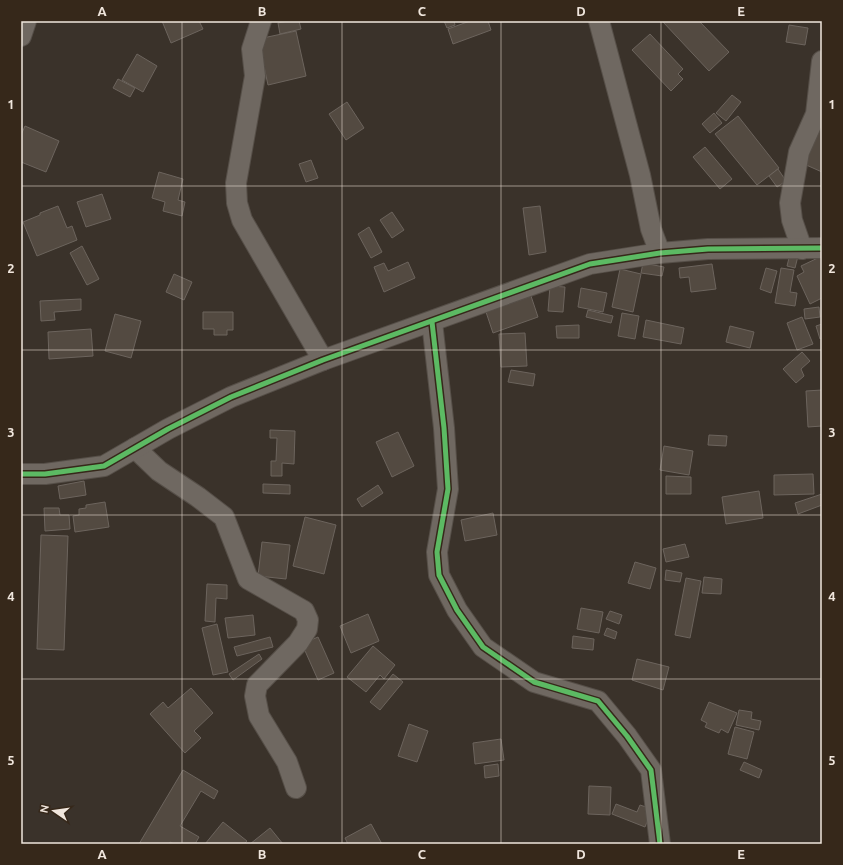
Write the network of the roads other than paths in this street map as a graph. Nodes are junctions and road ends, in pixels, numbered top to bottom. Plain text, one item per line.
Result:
1 (26, 21) edge
2 (261, 21) edge
3 (598, 21) edge
4 (21, 36) edge
5 (822, 61) edge
6 (822, 248) edge
7 (802, 249) junction
8 (660, 253) junction
9 (432, 322) junction
10 (322, 360) junction
11 (135, 448) junction
12 (21, 474) edge
13 (296, 788) dead end
14 (660, 844) edge

1 - 4 street
2 - 10 street
3 - 8 street
5 - 7 street
6 - 7 street
7 - 8 street
8 - 9 street
9 - 10 street
9 - 14 street
10 - 11 street
11 - 12 street
11 - 13 street

